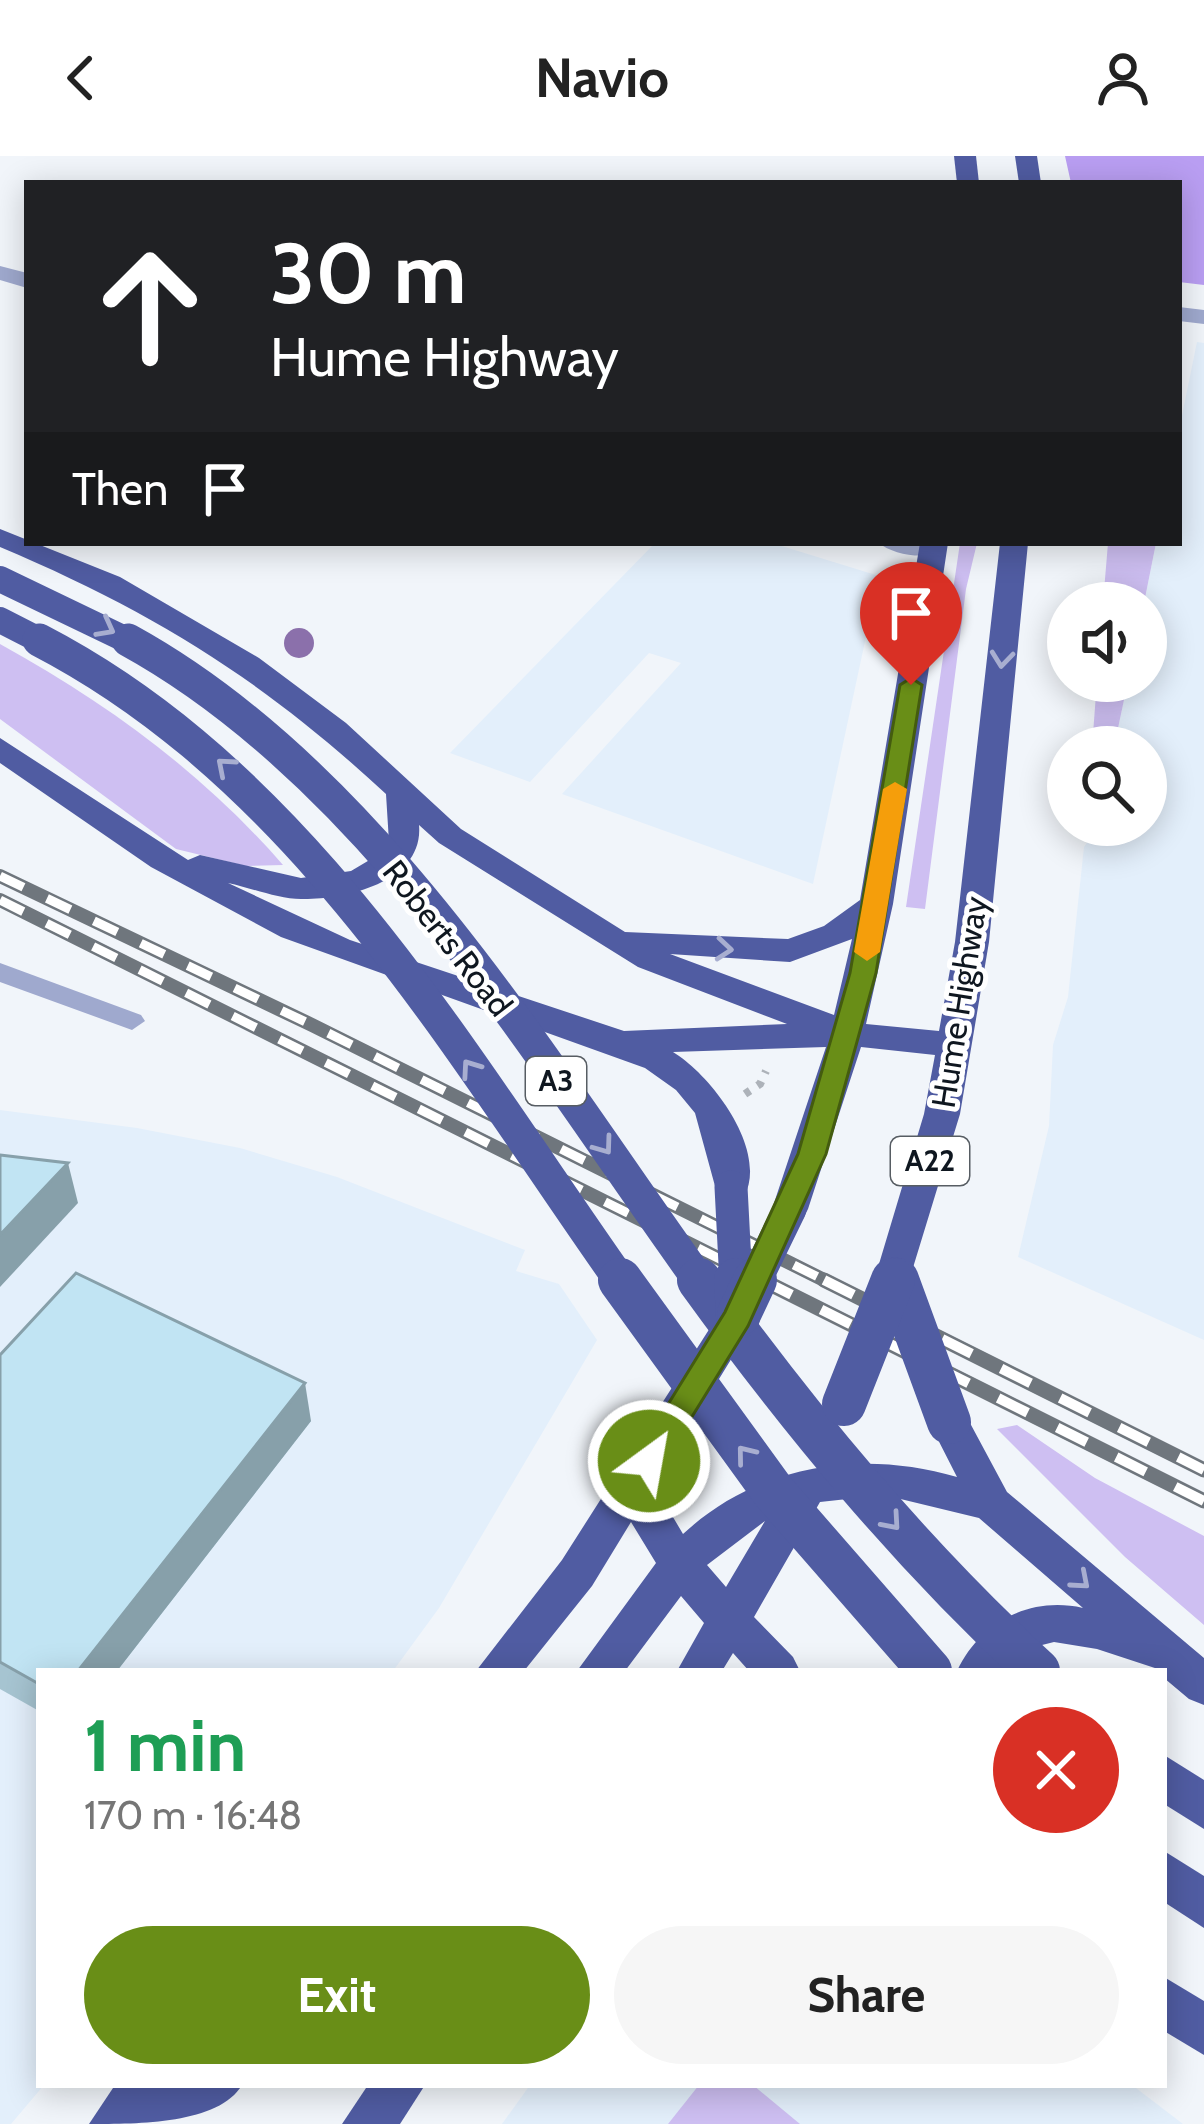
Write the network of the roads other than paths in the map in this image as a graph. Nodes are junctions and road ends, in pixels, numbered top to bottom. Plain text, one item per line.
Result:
1 (0, 537) edge
2 (934, 546) edge
3 (1014, 546) edge
4 (0, 579) edge
5 (0, 620) edge
6 (0, 748) edge
7 (401, 794) junction
8 (145, 850) junction
9 (877, 904) junction
10 (608, 937) junction
11 (0, 972) edge
12 (132, 1021) dead end
13 (849, 1034) junction
14 (622, 1041) junction
15 (954, 1045) junction
16 (895, 1274) junction
17 (738, 1317) junction
18 (634, 1485) junction
19 (809, 1485) junction
20 (992, 1504) junction
21 (681, 1567) junction
22 (731, 1622) junction
23 (500, 1668) edge
24 (601, 1668) edge
25 (701, 1668) edge
26 (775, 1668) edge
27 (927, 1668) edge
28 (982, 1668) edge
29 (1035, 1668) edge
30 (1187, 1672) edge
31 (1167, 1778) edge
32 (1204, 1808) edge
33 (1167, 1876) edge
34 (1204, 1905) edge
35 (1167, 2003) edge
36 (1204, 2031) edge
37 (144, 2088) edge
38 (213, 2088) edge
39 (397, 2088) edge
40 (114, 2124) edge
41 (149, 2124) edge
42 (367, 2124) edge

1 - 7 highway
2 - 9 highway
3 -> 15 highway, Hume Highway / A22
4 -> 29 highway, Roberts Road / A3, bridge
27 -> 5 highway, Roberts Road / A3, bridge
6 - 8 highway
7 - 8 highway
7 - 10 highway
8 - 14 highway
10 -> 9 highway
9 - 13 highway
10 - 13 highway
11 - 12 lane
13 - 14 highway
13 - 15 highway
13 - 17 highway, bridge
14 - 17 highway, bridge
15 - 16 highway, Hume Highway / A22
16 - 19 highway, Hume Highway / A22, bridge
16 - 20 highway, bridge
17 - 18 highway
18 - 21 highway
18 - 23 highway
19 - 20 highway
19 - 21 highway
19 - 22 highway, A22
20 -> 30 highway
21 - 22 highway
21 - 24 highway
22 - 25 highway, A22
22 - 26 highway
28 - 30 highway
31 - 32 highway
33 - 34 highway
35 - 36 highway
37 - 40 highway
38 - 41 highway
39 - 42 highway

